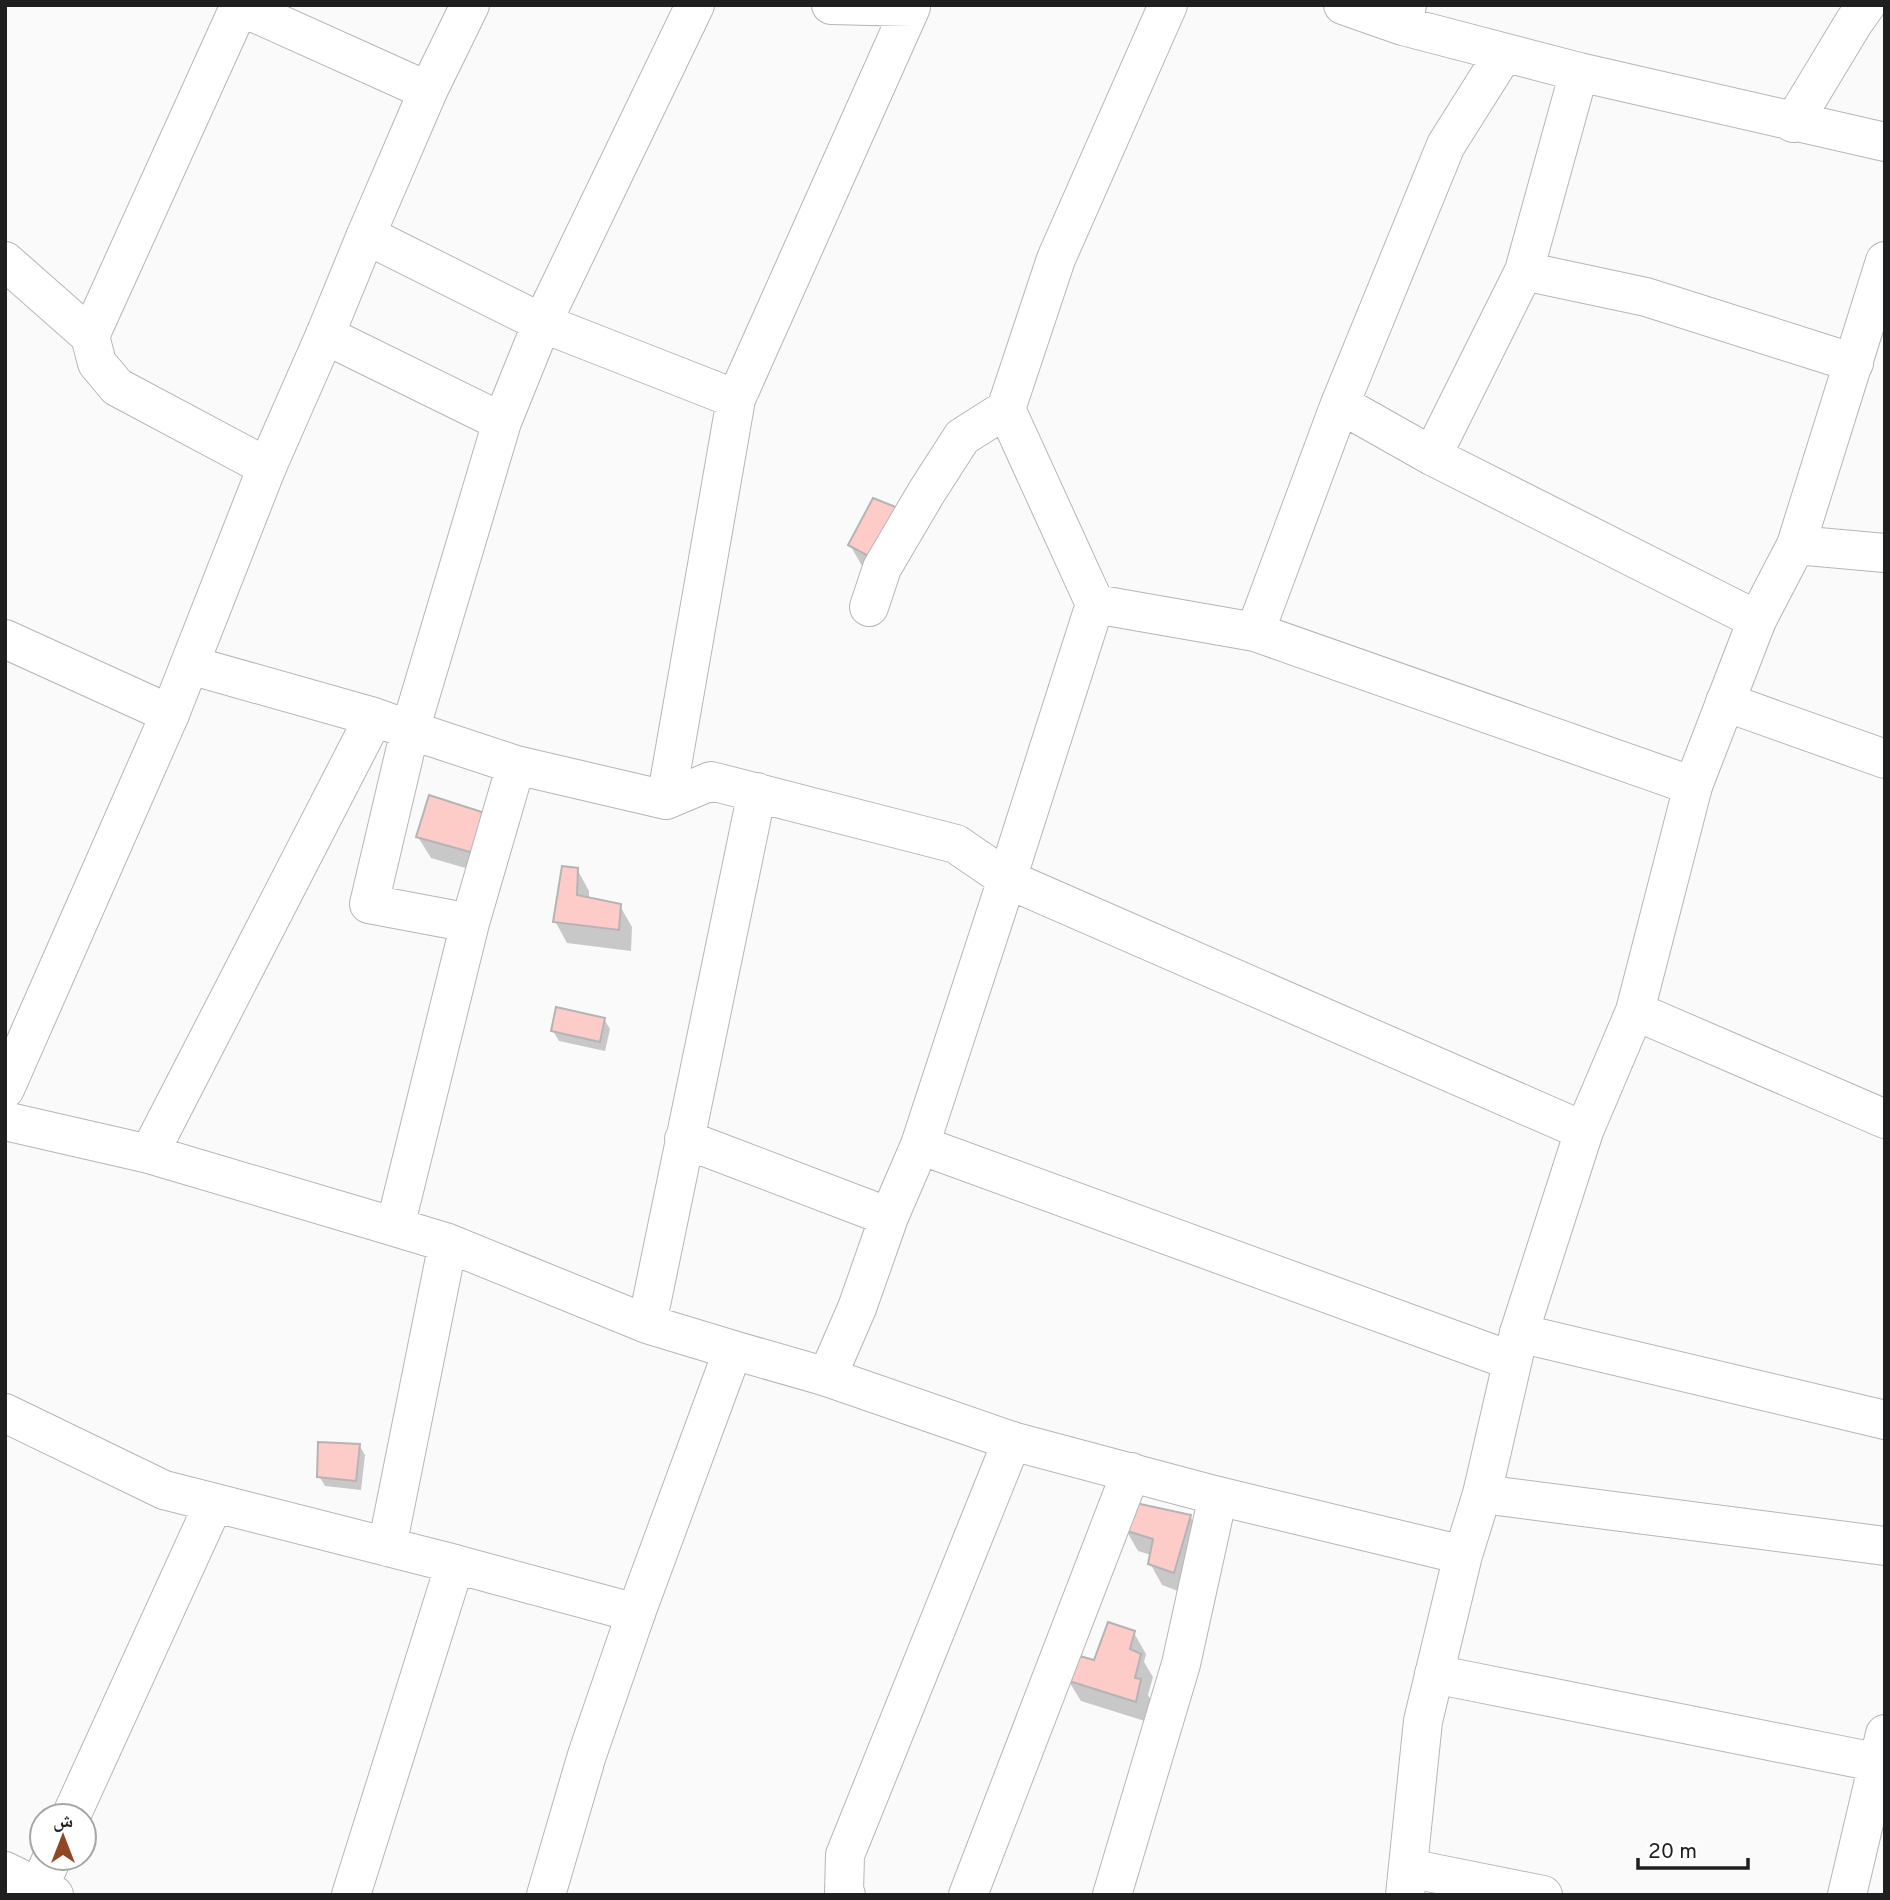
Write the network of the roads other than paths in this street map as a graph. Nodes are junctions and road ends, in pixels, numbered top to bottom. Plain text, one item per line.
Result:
1 (470, 5) edge
2 (695, 5) edge
3 (831, 5) edge
4 (1168, 5) edge
5 (1343, 5) edge
6 (1866, 5) edge
7 (239, 6) edge
8 (917, 6) edge
9 (1405, 16) edge
10 (1504, 53) junction
11 (1579, 72) junction
12 (428, 91) junction
13 (1793, 122) junction
14 (1885, 142) edge
15 (366, 235) junction
16 (5, 261) edge
17 (1885, 261) edge
18 (1524, 271) junction
19 (542, 324) junction
20 (325, 335) junction
21 (90, 336) junction
22 (1854, 363) junction
23 (736, 400) junction
24 (1340, 404) junction
25 (1006, 409) junction
26 (502, 422) junction
27 (1432, 456) junction
28 (267, 467) junction
29 (1796, 545) junction
30 (1885, 553) edge
31 (1095, 604) junction
32 (869, 607) dead end
33 (1757, 620) junction
34 (1255, 632) junction
35 (5, 639) edge
36 (190, 665) junction
37 (1725, 702) junction
38 (170, 714) junction
39 (374, 717) junction
40 (410, 730) junction
41 (1885, 759) edge
42 (516, 765) junction
43 (1693, 786) junction
44 (757, 792) junction
45 (666, 800) junction
46 (1007, 879) junction
47 (470, 923) junction
48 (1634, 1011) junction
49 (5, 1089) edge
50 (1885, 1119) edge
51 (5, 1121) edge
52 (1584, 1131) junction
53 (684, 1139) junction
54 (920, 1145) junction
55 (149, 1154) junction
56 (889, 1217) junction
57 (396, 1227) junction
58 (448, 1243) junction
59 (647, 1324) junction
60 (1516, 1347) junction
61 (733, 1350) junction
62 (827, 1377) junction
63 (5, 1413) edge
64 (1885, 1420) edge
65 (1012, 1441) junction
66 (1131, 1472) junction
67 (1482, 1494) junction
68 (1217, 1496) junction
69 (214, 1503) junction
70 (1885, 1546) edge
71 (387, 1547) junction
72 (1463, 1555) junction
73 (454, 1564) junction
74 (636, 1613) junction
75 (1434, 1674) junction
76 (1882, 1753) edge
77 (77, 1802) edge
78 (1406, 1882) edge
79 (351, 1895) edge
80 (546, 1895) edge
81 (846, 1895) edge
82 (968, 1895) edge
83 (1112, 1895) edge
84 (1544, 1895) edge
85 (1847, 1895) edge

1 - 12 street
2 - 19 street
3 - 8 street
4 - 25 street
5 - 9 street
6 - 13 street
7 - 12 street
7 - 21 street
8 - 23 street
9 - 10 street
10 - 11 street
10 - 24 street
11 - 13 street
11 - 18 street
12 - 15 street
13 - 14 street
15 - 19 street
15 - 20 street
16 - 21 street
17 - 22 street
18 - 22 street
18 - 27 street
19 - 23 street
19 - 26 street
20 - 26 street
20 - 28 street
21 - 28 street
22 - 29 street
23 - 45 street
24 - 27 street
24 - 34 street
25 - 31 street
25 - 32 street
26 - 40 street
27 - 33 street
28 - 36 street
29 - 30 street
29 - 33 street
31 - 34 street
31 - 46 street
33 - 37 street
34 - 43 street
35 - 38 street
36 - 38 street
36 - 39 street
37 - 41 street
37 - 43 street
38 - 49 street
39 - 40 street
39 - 55 street
40 - 42 street
40 - 47 street
42 - 45 street
42 - 47 street
43 - 48 street
44 - 45 street
44 - 46 street
44 - 53 street
46 - 52 street
46 - 54 street
47 - 57 street
48 - 50 street
48 - 52 street
51 - 55 street
52 - 60 street
53 - 56 street
53 - 59 street
54 - 56 street
54 - 60 street
55 - 57 street
56 - 62 street
57 - 58 street
58 - 59 street
58 - 71 street
59 - 61 street
60 - 64 street
60 - 67 street
61 - 62 street
61 - 74 street
62 - 65 street
63 - 69 street
65 - 66 street
65 - 81 street
66 - 68 street
66 - 82 street
67 - 70 street
67 - 72 street
68 - 72 street
68 - 83 street
69 - 71 street
69 - 77 street
71 - 73 street
72 - 75 street
73 - 74 street
73 - 79 street
74 - 80 street
75 - 76 street
75 - 78 street
76 - 85 street
78 - 84 street

